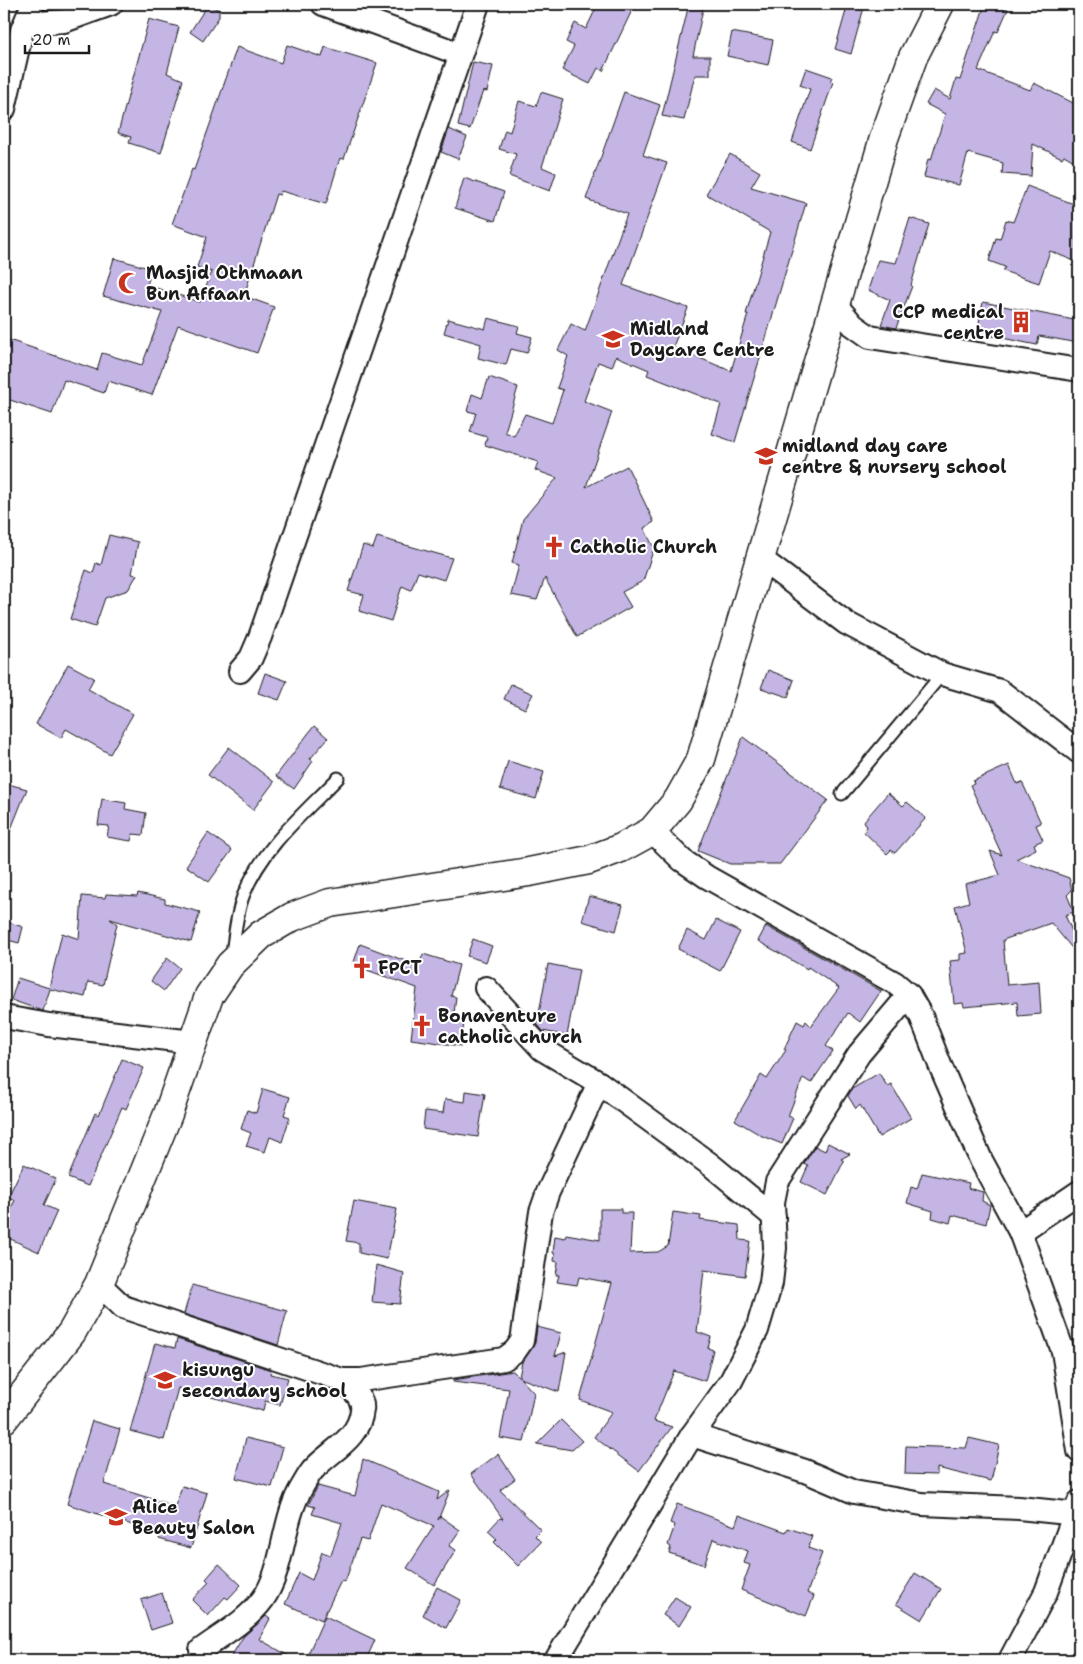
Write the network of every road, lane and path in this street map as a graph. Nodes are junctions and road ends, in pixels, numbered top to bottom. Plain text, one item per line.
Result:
1 (111, 4) edge
2 (323, 4) edge
3 (478, 4) edge
4 (940, 4) edge
5 (21, 20) edge
6 (460, 54) junction
7 (4, 108) edge
8 (834, 303) junction
9 (1079, 370) edge
10 (761, 559) junction
11 (240, 671) dead end
12 (942, 674) junction
13 (1079, 752) edge
14 (338, 778) dead end
15 (842, 794) dead end
16 (652, 831) junction
17 (230, 965) junction
18 (486, 988) dead end
19 (908, 995) junction
20 (4, 1017) edge
21 (193, 1042) junction
22 (599, 1083) junction
23 (1079, 1192) edge
24 (774, 1217) junction
25 (1020, 1232) junction
26 (99, 1284) junction
27 (1071, 1356) edge
28 (342, 1380) junction
29 (4, 1419) edge
30 (692, 1435) junction
31 (1079, 1451) edge
32 (1078, 1508) edge
33 (201, 1650) dead end
34 (556, 1660) edge
35 (1010, 1660) edge

1 - 5 street
2 - 6 street
3 - 6 street
4 - 8 street
5 - 7 street
6 - 11 street
8 - 9 street
8 - 10 street
10 - 12 street
10 - 16 street
12 - 13 street
12 - 15 lane
14 - 17 lane
16 - 17 street
16 - 19 street
17 - 21 street
18 - 22 street
19 - 24 street
19 - 25 street
20 - 21 street
21 - 26 street
22 - 24 street
22 - 28 street
23 - 25 street
24 - 30 street
25 - 27 street
26 - 28 street
26 - 29 street
27 - 31 street
28 - 33 street
30 - 32 street
30 - 34 street
32 - 35 street

